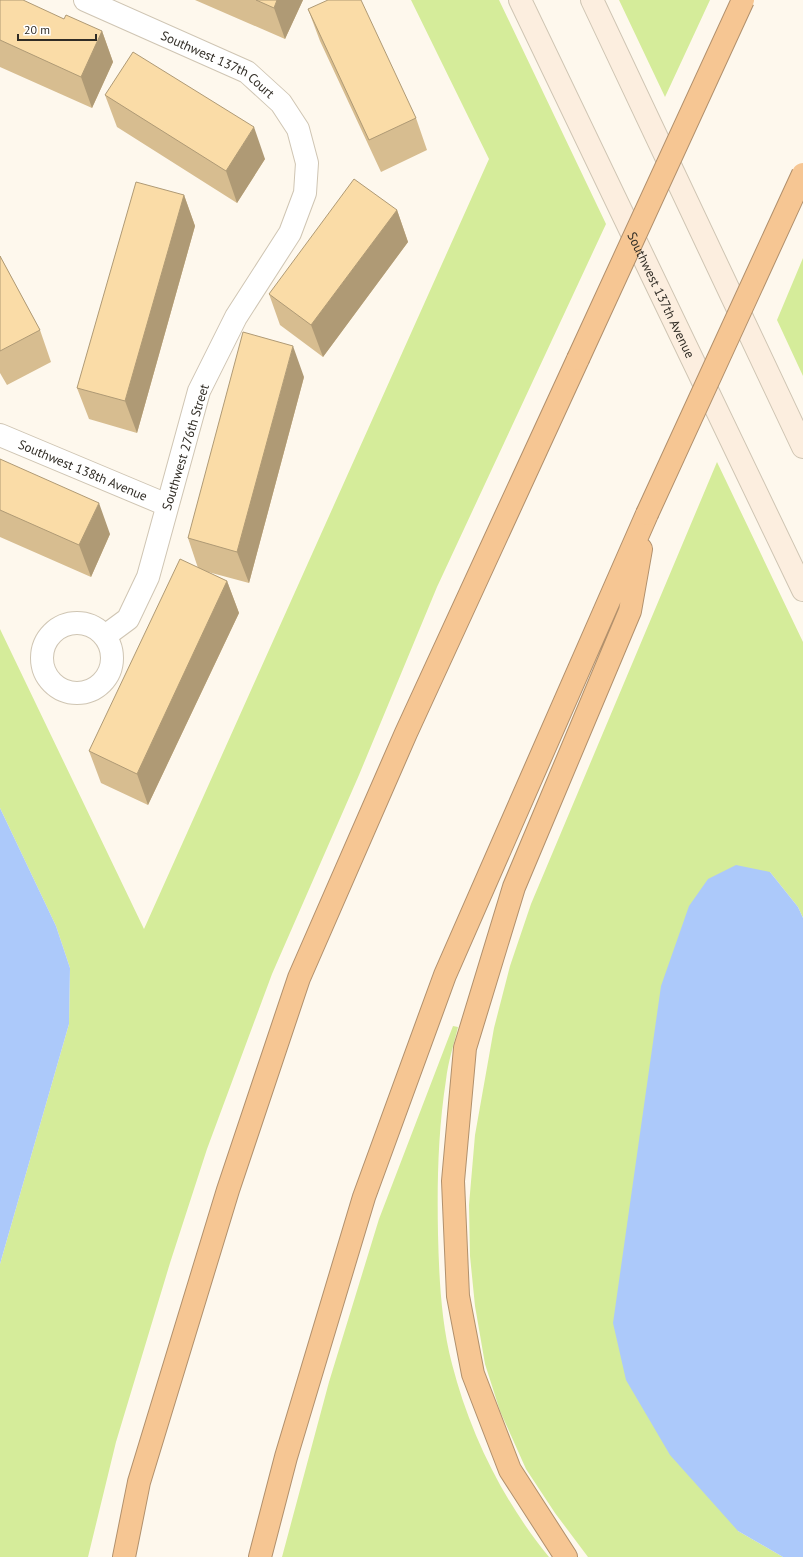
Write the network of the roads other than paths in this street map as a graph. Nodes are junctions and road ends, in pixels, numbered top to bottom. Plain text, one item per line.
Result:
1 (85, 0) edge
2 (592, 0) edge
3 (743, 0) edge
4 (525, 2) edge
5 (281, 103) joint
6 (803, 174) edge
7 (0, 435) edge
8 (803, 447) edge
9 (167, 505) junction
10 (647, 514) junction
11 (803, 590) edge
12 (105, 636) dead end
13 (124, 1557) edge
14 (260, 1557) edge
15 (566, 1557) edge

1 - 5 street, Southwest 137th Court
2 - 8 main road
3 - 13 highway, bridge
4 - 11 main road, Southwest 137th Avenue
5 - 9 street, Southwest 276th Street
6 - 10 highway, bridge
7 - 9 street, Southwest 138th Avenue
9 - 12 street, Southwest 276th Street
10 - 14 highway
10 - 15 highway

